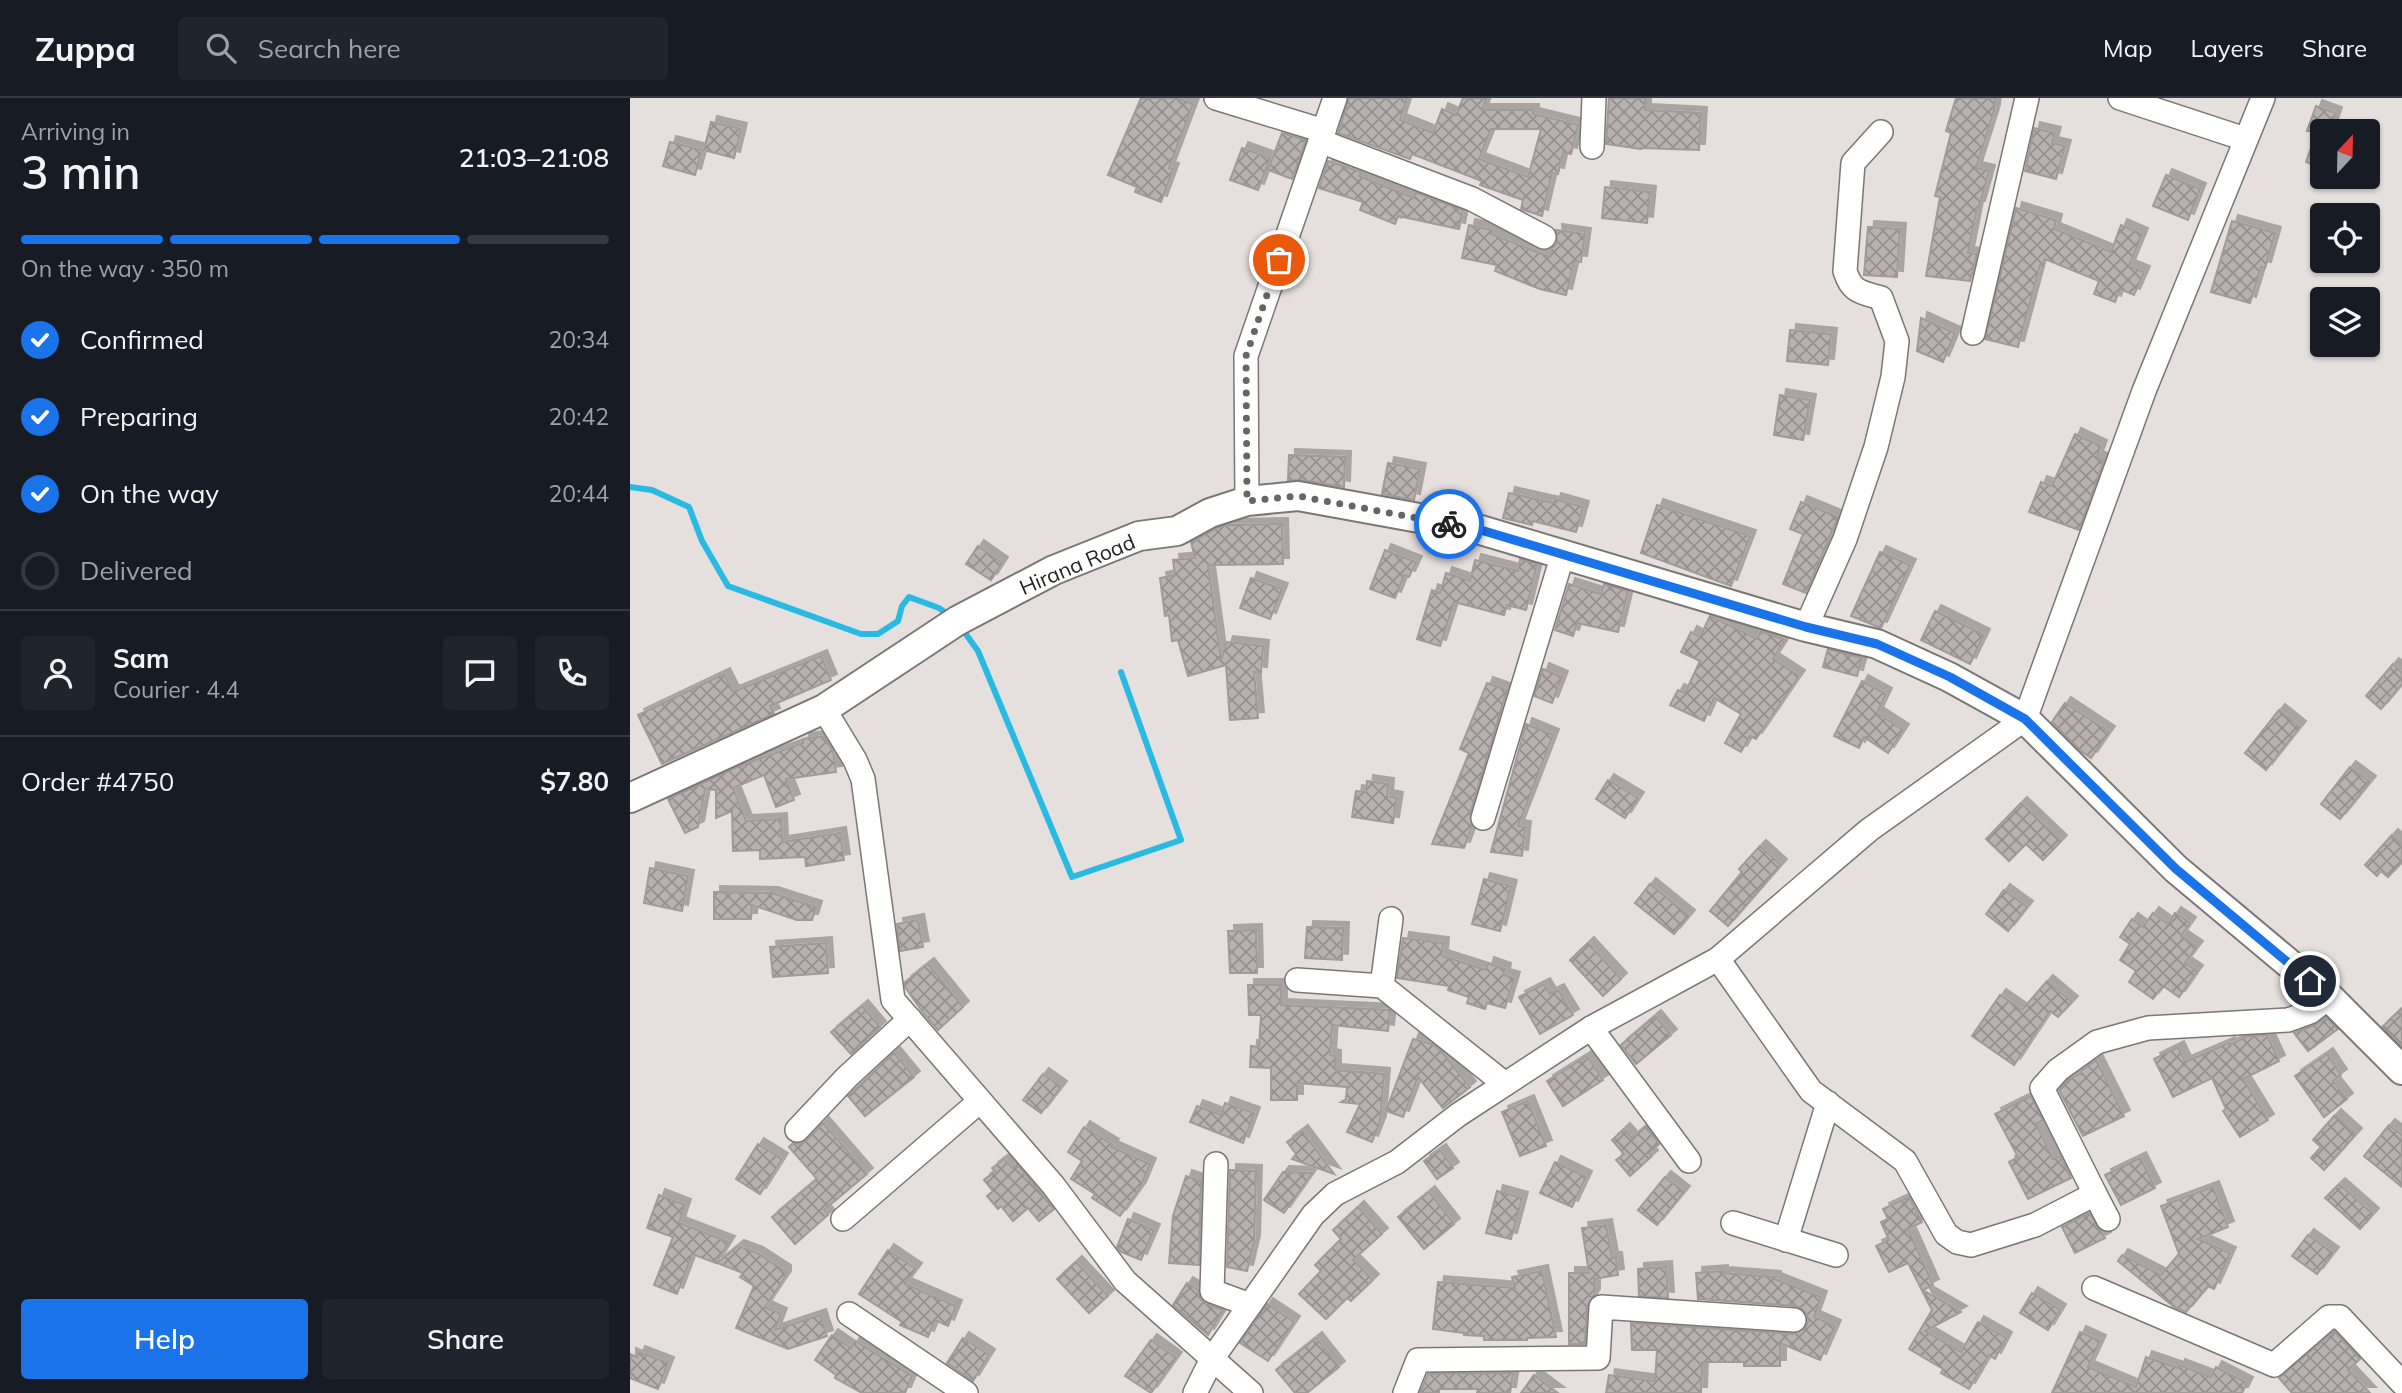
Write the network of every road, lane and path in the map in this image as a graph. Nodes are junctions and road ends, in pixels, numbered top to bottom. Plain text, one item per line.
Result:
1 (1216, 98) edge
2 (1335, 98) edge
3 (1594, 98) edge
4 (2027, 98) edge
5 (2120, 98) edge
6 (2263, 98) edge
7 (1881, 132) dead end
8 (1322, 136) junction
9 (2245, 139) junction
10 (1592, 147) dead end
11 (1544, 237) dead end
12 (1973, 333) dead end
13 (1247, 501) junction
14 (1563, 554) junction
15 (1806, 627) junction
16 (824, 709) junction
17 (2025, 719) junction
18 (630, 798) edge
19 (1483, 818) dead end
20 (1391, 919) dead end
21 (1718, 959) junction
22 (1297, 980) dead end
23 (1381, 986) junction
24 (2329, 997) junction
25 (910, 1019) junction
26 (1591, 1028) junction
27 (2402, 1070) edge
28 (1505, 1084) junction
29 (980, 1101) junction
30 (1828, 1103) junction
31 (797, 1130) dead end
32 (1689, 1161) dead end
33 (1216, 1164) dead end
34 (2095, 1194) junction
35 (843, 1219) dead end
36 (2108, 1219) dead end
37 (1733, 1223) dead end
38 (1786, 1240) junction
39 (1836, 1255) dead end
40 (2094, 1288) dead end
41 (1250, 1305) junction
42 (849, 1314) dead end
43 (1794, 1320) dead end
44 (1212, 1359) junction
45 (2402, 1383) edge
46 (966, 1393) edge
47 (1195, 1393) edge
48 (1251, 1393) edge
49 (1405, 1393) edge

1 - 8 street
2 - 8 street
3 - 10 street
4 - 12 street
5 - 9 street
6 - 9 street
7 - 15 street
8 - 11 street
8 - 13 street
9 - 17 street
13 - 14 street, Hirana Road
13 - 16 street, Hirana Road
14 - 15 street, Hirana Road
14 - 19 street
15 - 17 street, Hirana Road
16 - 18 street, Hirana Road
16 - 25 street
17 - 21 street
17 - 24 street, Hirana Road
20 - 23 street
21 - 26 street
21 - 30 street
22 - 23 street
23 - 28 street
24 - 27 street, Hirana Road
24 - 34 street
25 - 29 street
25 - 31 street
26 - 28 street
26 - 32 street
28 - 41 street
29 - 35 street
29 - 44 street
30 - 34 street
30 - 38 street
33 - 41 street
34 - 36 street
37 - 38 street
38 - 39 street
40 - 45 street
41 - 44 street
42 - 46 street
43 - 49 street
44 - 47 street
44 - 48 street

